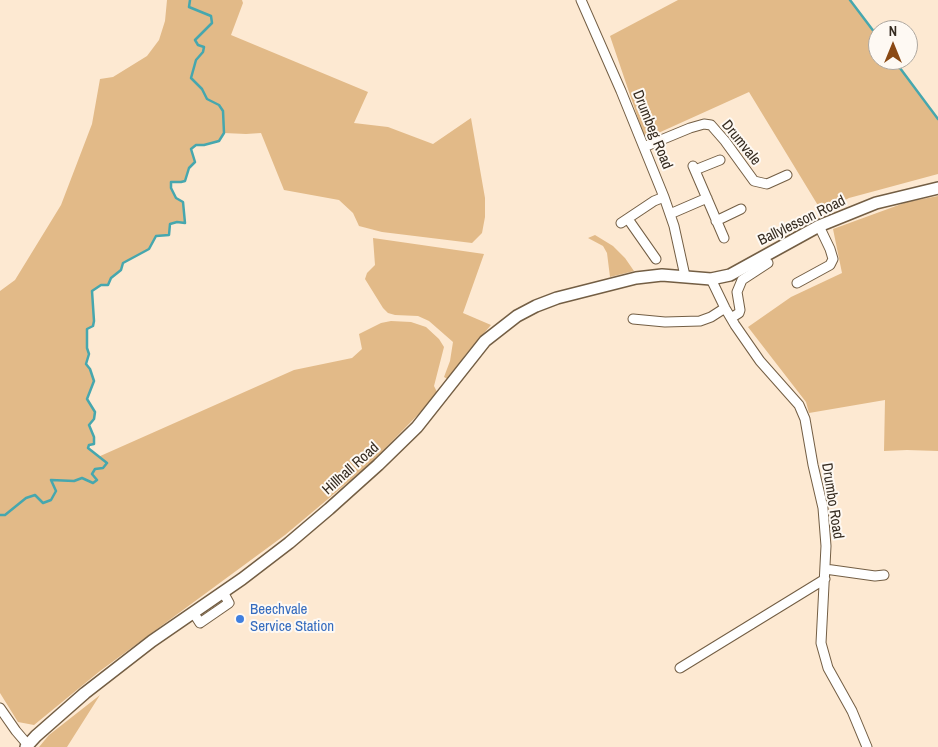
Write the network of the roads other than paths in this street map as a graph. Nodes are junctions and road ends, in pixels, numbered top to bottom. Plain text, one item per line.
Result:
1 (581, 0) edge
2 (644, 147) junction
3 (720, 160) dead end
4 (787, 175) dead end
5 (938, 188) edge
6 (664, 196) junction
7 (707, 198) junction
8 (741, 209) dead end
9 (670, 214) junction
10 (716, 221) junction
11 (819, 226) junction
12 (724, 238) dead end
13 (656, 259) dead end
14 (768, 263) dead end
15 (684, 276) junction
16 (711, 278) junction
17 (796, 283) dead end
18 (725, 308) junction
19 (731, 318) junction
20 (633, 319) dead end
21 (825, 574) junction
22 (884, 575) dead end
23 (680, 668) dead end
24 (0, 708) edge
25 (27, 746) edge
26 (867, 747) edge

1 - 2 street, Drumbeg Road
2 - 4 street, Drumvale
2 - 6 street, Drumbeg Road
3 - 7 street
5 - 11 main road, Ballylesson Road
6 - 9 street, Drumbeg Road
6 - 13 street
7 - 9 street
7 - 10 street
8 - 10 street
9 - 15 street, Drumbeg Road
10 - 12 street
11 - 16 main road, Ballylesson Road
11 - 17 street
14 - 19 street
15 - 16 main road, Hillhall Road
15 - 25 main road, Hillhall Road
16 - 18 street, Drumbo Road
18 - 19 street, Drumbo Road
18 - 20 street
19 - 21 street, Drumbo Road
21 - 22 street
21 - 23 street
21 - 26 street, Drumbo Road
24 - 25 street

